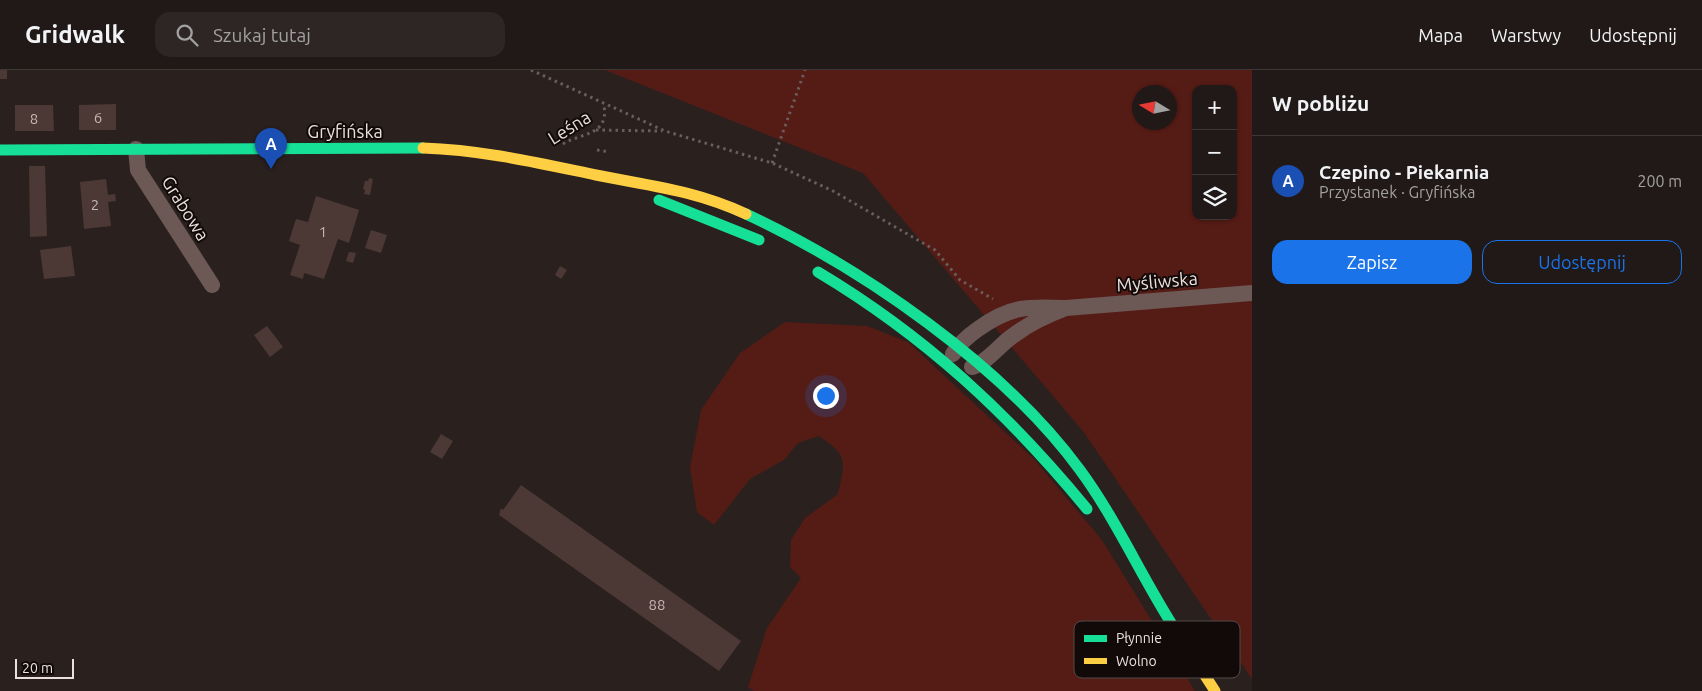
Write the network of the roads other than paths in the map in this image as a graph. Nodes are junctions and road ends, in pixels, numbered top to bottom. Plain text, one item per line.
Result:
1 (136, 149) junction
2 (0, 150) edge
3 (598, 175) junction
4 (769, 245) dead end
5 (810, 267) dead end
6 (212, 285) dead end
7 (1252, 293) edge
8 (1066, 308) junction
9 (958, 346) junction
10 (980, 365) junction
11 (954, 368) junction
12 (1094, 518) dead end
13 (1107, 534) dead end
14 (1154, 594) junction
15 (1171, 621) edge
16 (1207, 678) edge
17 (1215, 691) edge

1 - 2 main road, Gryfińska
1 - 3 main road, Gryfińska
1 - 6 street, Grabowa
3 - 4 main road
3 - 9 main road
5 - 11 main road
7 - 8 street, Myśliwska
8 - 9 street, Myśliwska
8 - 10 street, Myśliwska
9 - 10 main road
9 - 11 street
10 - 11 street
10 - 14 main road
11 - 12 main road
13 - 14 main road
14 - 15 main road
16 - 17 main road

